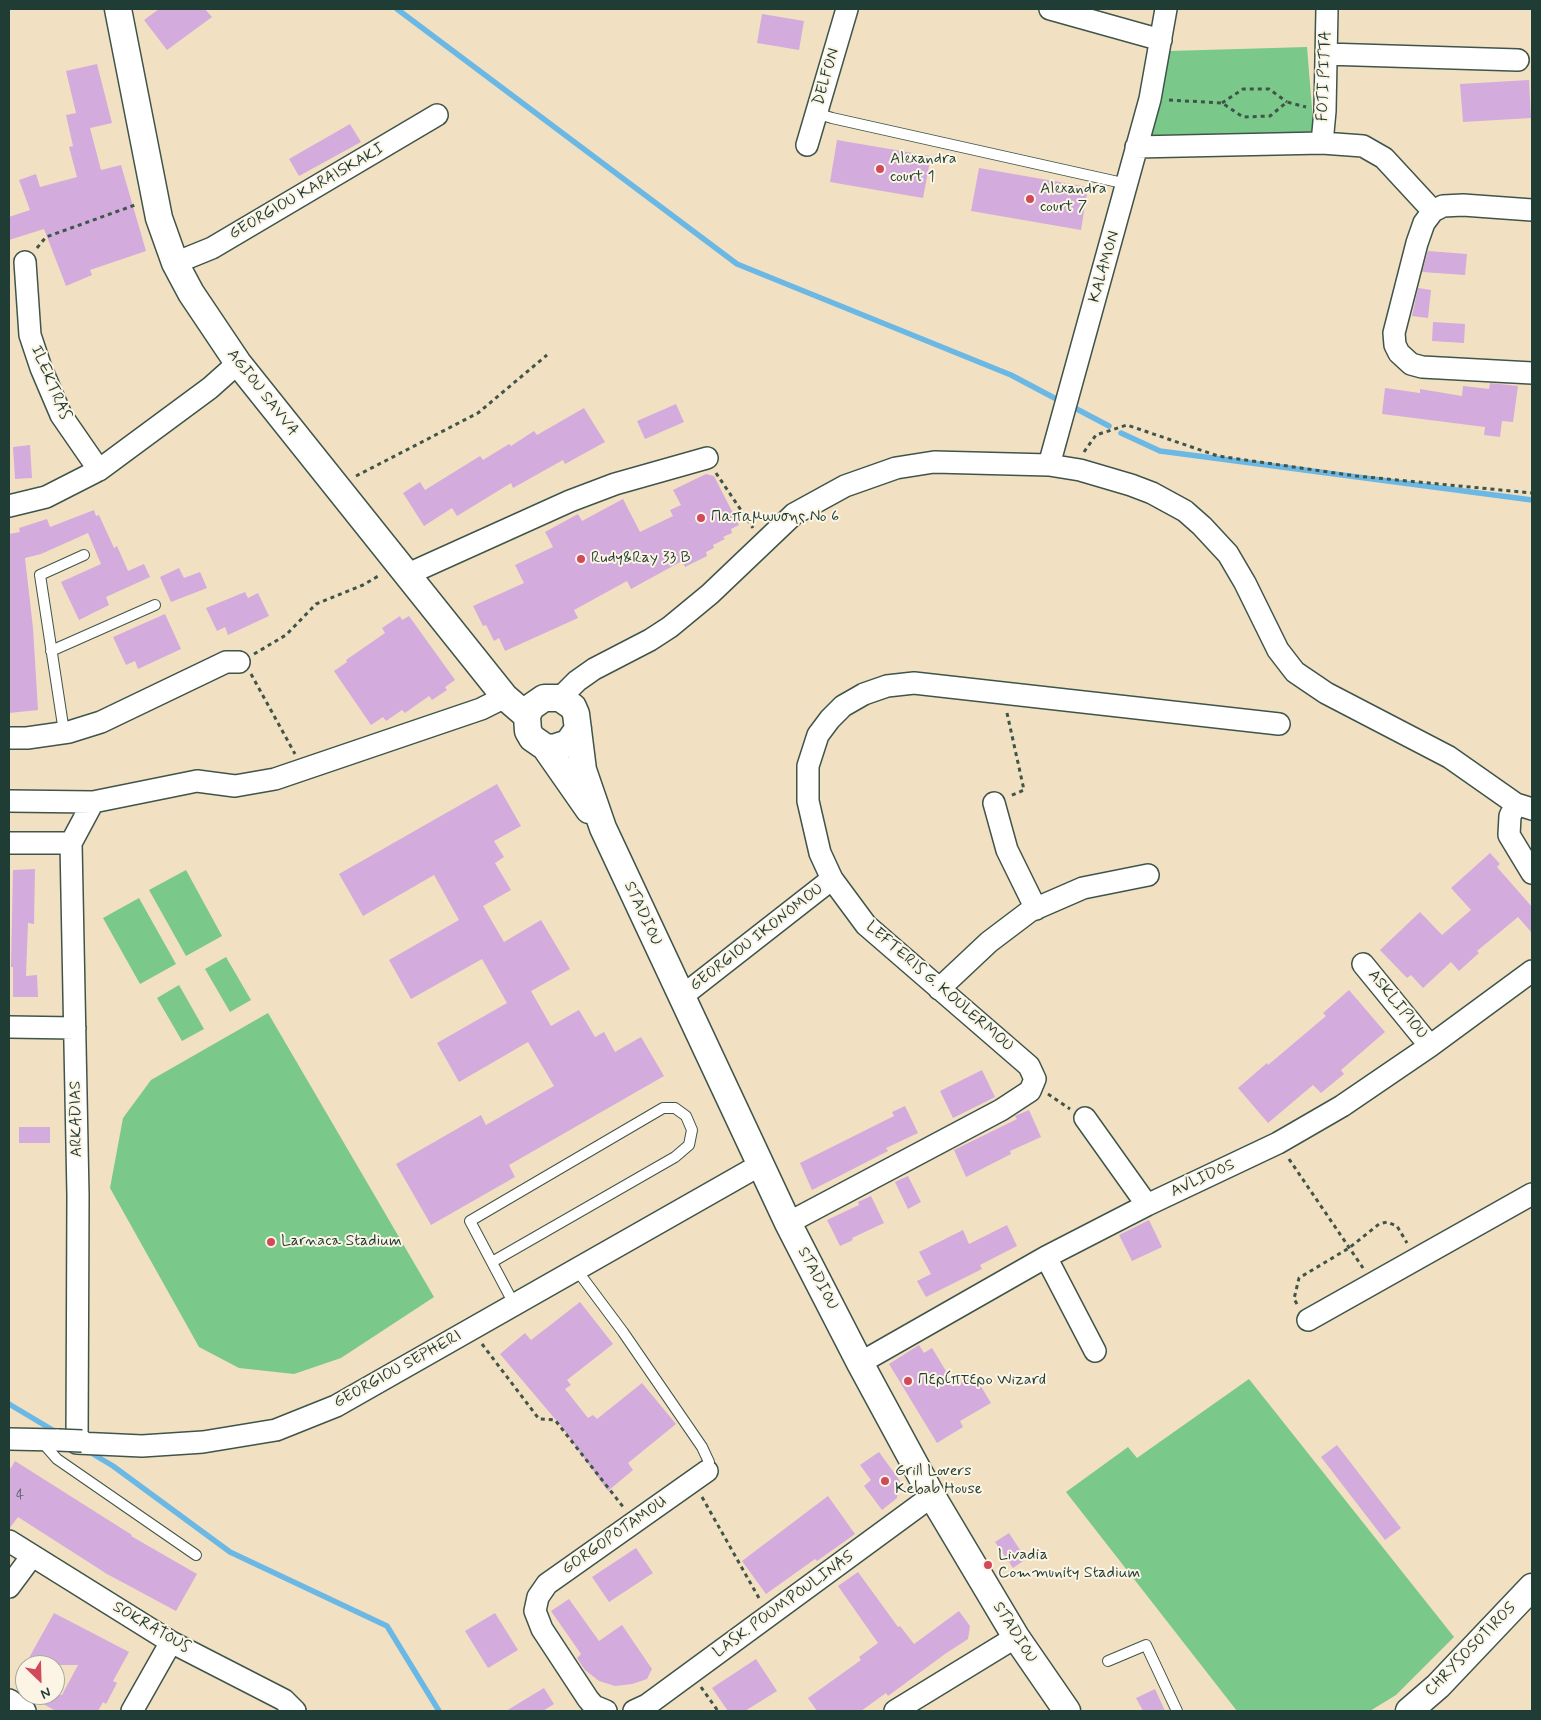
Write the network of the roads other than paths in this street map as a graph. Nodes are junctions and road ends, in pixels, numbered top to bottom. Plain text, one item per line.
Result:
1 (118, 9) edge
2 (847, 9) edge
3 (1050, 9) edge
4 (1166, 9) edge
5 (1327, 9) edge
6 (1161, 40) junction
7 (1326, 54) junction
8 (1518, 60) dead end
9 (816, 113) junction
10 (437, 116) dead end
11 (1322, 143) junction
12 (807, 144) dead end
13 (1136, 147) junction
14 (1127, 184) junction
15 (1532, 210) edge
16 (1433, 211) junction
17 (25, 262) road end
18 (175, 262) junction
19 (238, 363) junction
20 (1532, 374) edge
21 (707, 458) road end
22 (1050, 464) junction
23 (99, 470) junction
24 (9, 506) edge
25 (84, 554) dead end
26 (402, 570) junction
27 (155, 605) dead end
28 (51, 651) junction
29 (239, 662) road end
30 (505, 697) junction
31 (560, 698) junction
32 (527, 716) junction
33 (1279, 724) dead end
34 (578, 730) junction
35 (64, 732) junction
36 (9, 738) edge
37 (545, 747) junction
38 (9, 801) edge
39 (94, 802) junction
40 (994, 803) road end
41 (1524, 806) edge
42 (603, 828) junction
43 (9, 843) edge
44 (71, 843) junction
45 (1532, 873) edge
46 (1148, 875) dead end
47 (832, 879) junction
48 (1036, 909) junction
49 (1363, 964) dead end
50 (1532, 971) edge
51 (939, 988) junction
52 (681, 997) junction
53 (9, 1027) edge
54 (75, 1028) junction
55 (1430, 1046) junction
56 (1085, 1118) road end
57 (760, 1165) junction
58 (1532, 1194) edge
59 (1147, 1205) junction
60 (788, 1223) junction
61 (1046, 1258) junction
62 (492, 1262) junction
63 (576, 1269) junction
64 (514, 1304) junction
65 (1308, 1320) road end
66 (1095, 1351) dead end
67 (860, 1363) junction
68 (9, 1439) edge
69 (64, 1441) junction
70 (700, 1476) joint
71 (932, 1496) junction
72 (9, 1541) edge
73 (196, 1555) dead end
74 (32, 1556) junction
75 (9, 1587) edge
76 (1532, 1587) edge
77 (1016, 1637) junction
78 (172, 1642) junction
79 (1108, 1661) dead end
80 (9, 1700) edge
81 (25, 1711) edge
82 (132, 1711) edge
83 (295, 1711) edge
84 (606, 1711) edge
85 (634, 1711) edge
86 (895, 1711) edge
87 (1067, 1711) edge
88 (1177, 1711) edge
89 (1409, 1711) edge

1 - 18 street, AGIOU SAVVA
2 - 9 street, DELFON
3 - 6 street
4 - 6 street, KALAMON
5 - 7 street, FOTI PITTA
6 - 13 street, KALAMON
7 - 8 street
7 - 11 street, FOTI PITTA
9 - 12 street, DELFON
9 - 14 lane
10 - 18 street, GEORGIOU KARAISKAKI
11 - 13 street
11 - 16 street
13 - 14 street, KALAMON
14 - 22 street, KALAMON
15 - 16 street
16 - 20 street
17 - 23 street, ILEKTRAS
18 - 19 street, AGIOU SAVVA
19 - 23 street
19 - 26 street, AGIOU SAVVA
21 - 26 street
22 - 31 street
22 - 41 street
23 - 24 street
25 - 28 lane
26 - 30 street, AGIOU SAVVA
27 - 28 lane
28 - 35 lane
29 - 35 street
30 - 32 street, AGIOU SAVVA
30 - 39 street
31 - 32 street
31 - 34 street
32 - 37 street
33 - 47 street, LEFTERIS G. KOULERMOU
34 - 37 street
34 - 42 street, STADIOU
35 - 36 street
37 - 42 street, STADIOU
38 - 39 street
39 - 44 street
40 - 48 street
41 - 45 street
42 - 52 street, STADIOU
43 - 44 street
44 - 54 street, ARKADIAS
46 - 48 street
47 - 51 street, LEFTERIS G. KOULERMOU
47 - 52 street, GEORGIOU IKONOMOU
48 - 51 street
49 - 55 street, ASKLIPIOU
50 - 55 street, AVLIDOS
51 - 60 street, LEFTERIS G. KOULERMOU
52 - 57 street, STADIOU
53 - 54 street
54 - 69 street, ARKADIAS
55 - 59 street, AVLIDOS
56 - 59 street
57 - 60 street, STADIOU
57 - 63 street, GEORGIOU SEPHERI
58 - 65 street
59 - 61 street, AVLIDOS
60 - 67 street, STADIOU
61 - 66 street
61 - 67 street, AVLIDOS
62 - 62 lane
62 - 64 lane
63 - 64 street, GEORGIOU SEPHERI
63 - 70 lane
64 - 69 street, GEORGIOU SEPHERI
67 - 71 street, STADIOU
68 - 69 street, GEORGIOU SEPHERI
69 - 73 lane
70 - 84 street, GORGOPOTAMOU
71 - 77 street, STADIOU
71 - 85 street, LASK. POUMPOULINAS
72 - 74 street, SOKRATOUS
74 - 75 street
74 - 78 street, SOKRATOUS
76 - 89 street, CHRYSOSOTIROS
77 - 86 street
77 - 87 street, STADIOU
78 - 82 street
78 - 83 street, SOKRATOUS
79 - 88 lane
80 - 81 street

